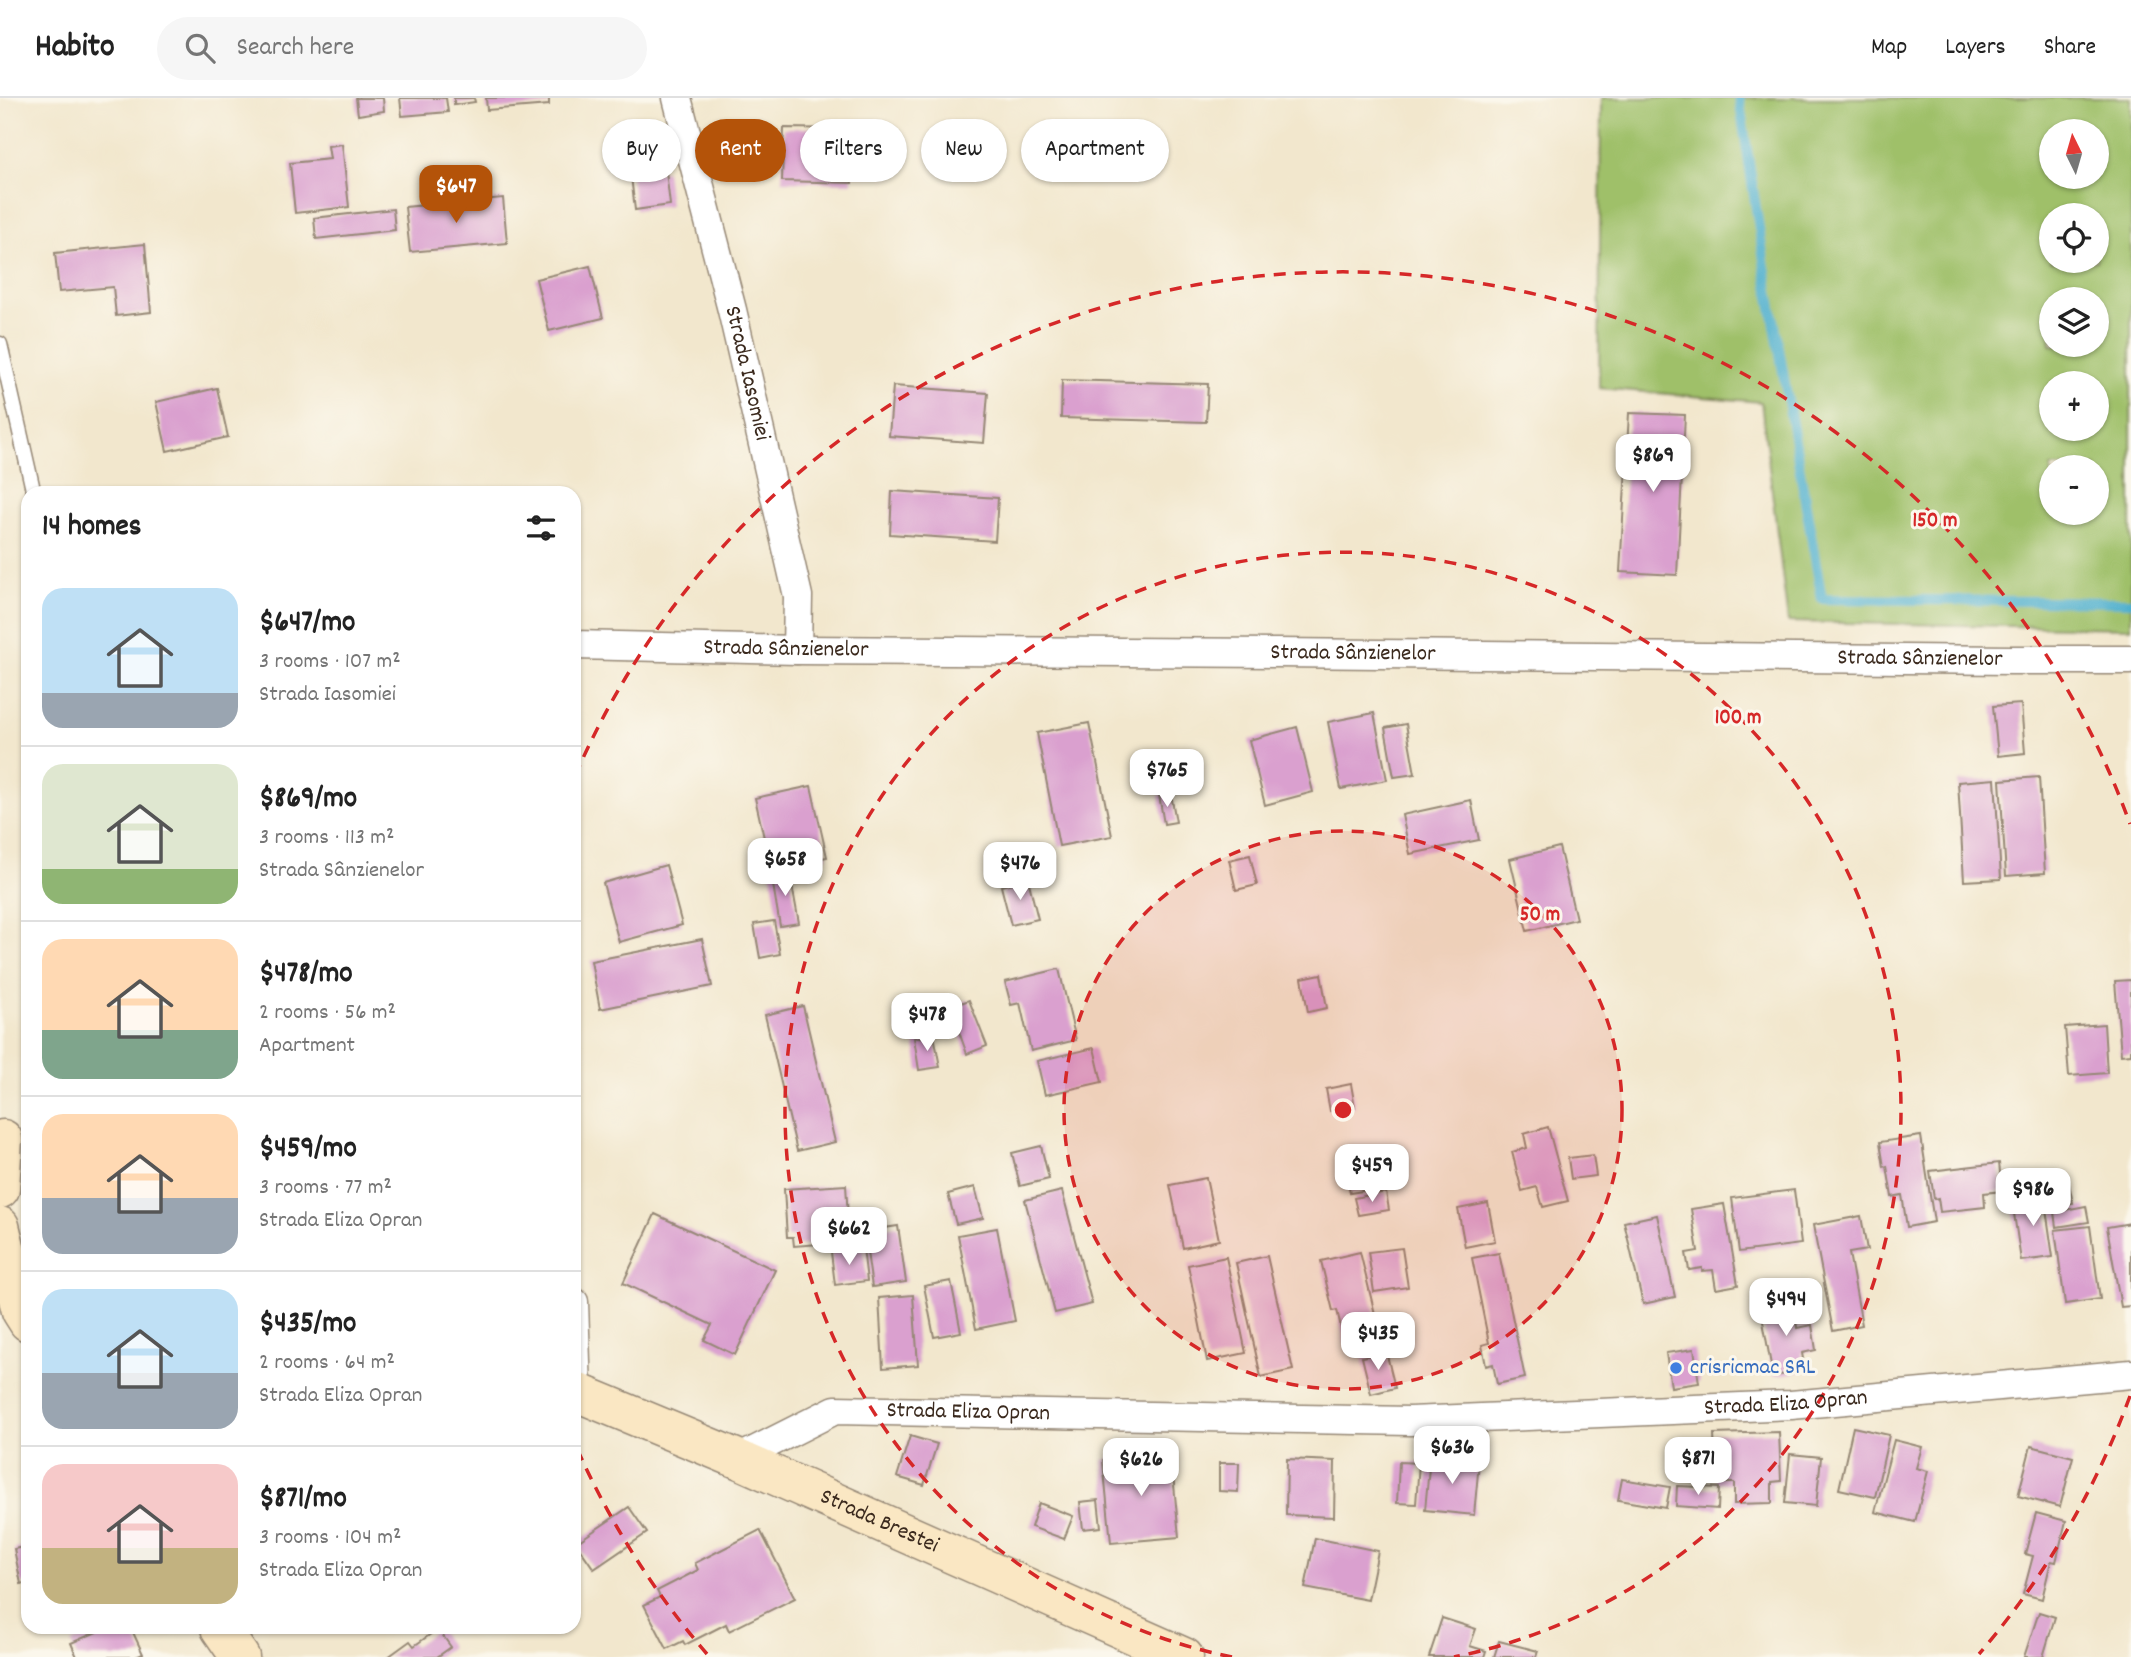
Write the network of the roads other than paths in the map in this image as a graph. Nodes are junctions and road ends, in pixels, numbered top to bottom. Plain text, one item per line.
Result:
1 (677, 98) edge
2 (0, 344) edge
3 (32, 486) edge
4 (581, 645) edge
5 (797, 650) junction
6 (2131, 660) edge
7 (10, 1142) edge
8 (0, 1189) edge
9 (0, 1226) edge
10 (21, 1311) edge
11 (2131, 1374) edge
12 (581, 1395) edge
13 (738, 1460) junction
14 (224, 1634) edge
15 (240, 1657) edge
16 (1184, 1657) edge

1 - 5 street, Strada Iasomiei
2 - 3 lane
4 - 5 street, Strada Sânzienelor
5 - 6 street, Strada Sânzienelor
7 - 8 main road
9 - 10 main road
11 - 13 street, Strada Eliza Opran
12 - 13 main road, Strada Brestei
13 - 16 main road, Strada Brestei
14 - 15 main road

